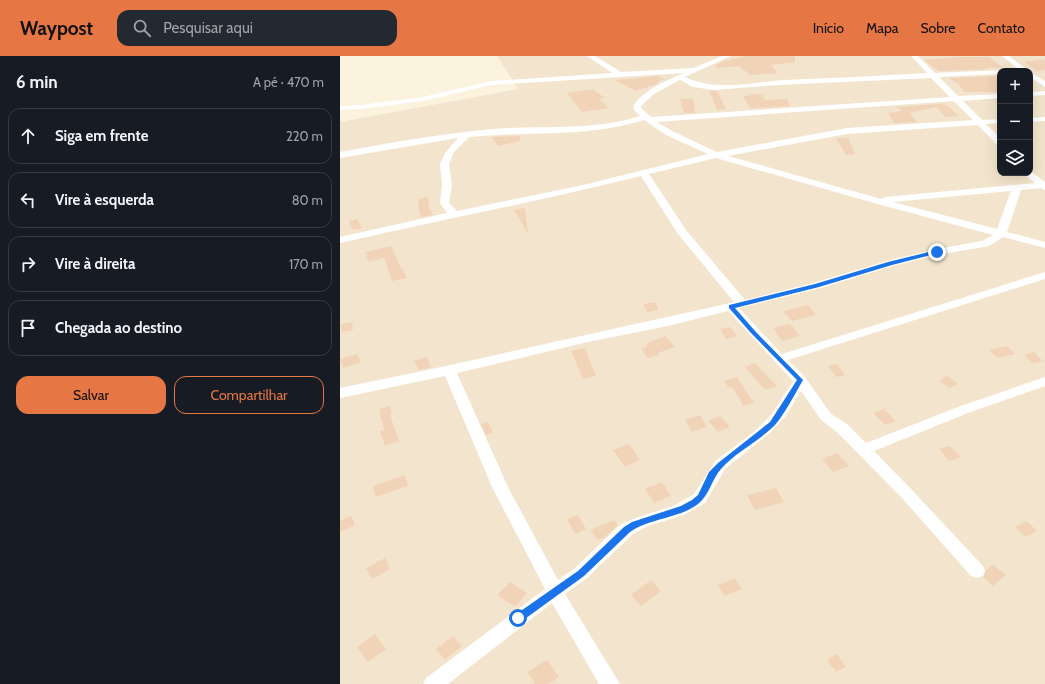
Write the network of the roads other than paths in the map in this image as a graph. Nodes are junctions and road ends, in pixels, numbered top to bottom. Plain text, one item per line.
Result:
1 (590, 56) edge
2 (728, 56) edge
3 (914, 56) edge
4 (1005, 56) edge
5 (1022, 68) edge
6 (695, 70) junction
7 (997, 72) edge
8 (620, 75) junction
9 (933, 75) junction
10 (1033, 76) edge
11 (681, 78) junction
12 (1045, 85) edge
13 (1045, 93) edge
14 (1033, 94) edge
15 (997, 96) edge
16 (957, 99) junction
17 (340, 108) edge
18 (647, 119) junction
19 (1045, 119) edge
20 (1033, 120) edge
21 (981, 122) junction
22 (997, 122) edge
23 (466, 135) junction
24 (997, 140) edge
25 (340, 155) edge
26 (716, 156) junction
27 (644, 174) junction
28 (1032, 176) edge
29 (1044, 186) edge
30 (1017, 188) junction
31 (876, 201) junction
32 (455, 214) junction
33 (1002, 234) junction
34 (340, 240) edge
35 (1045, 245) edge
36 (1045, 275) edge
37 (737, 305) junction
38 (779, 359) junction
39 (448, 371) junction
40 (800, 380) junction
41 (1045, 381) edge
42 (342, 391) edge
43 (863, 450) junction
44 (976, 571) dead end
45 (555, 592) junction
46 (433, 684) edge
47 (610, 684) edge

1 - 8 street
2 - 6 street
3 - 9 street
4 - 5 street
6 - 8 street
6 - 11 street
7 - 9 street
8 - 17 street
9 - 11 street
9 - 16 street
10 - 12 street
11 - 18 street
13 - 14 street
15 - 16 street
16 - 18 street
16 - 21 street
18 - 23 street
18 - 26 street
19 - 20 street
21 - 22 street
21 - 24 street
21 - 26 street
23 - 25 street
23 - 32 street
26 - 27 street
26 - 31 street
27 - 32 street
27 - 37 street
28 - 29 street
29 - 30 street
30 - 31 street
30 - 33 street
31 - 33 street
32 - 34 street
33 - 35 street
33 - 37 street
36 - 38 street
37 - 38 street
37 - 39 street
38 - 40 street
39 - 42 street
39 - 45 street
40 - 43 street
40 - 45 street
41 - 43 street
43 - 44 street
45 - 46 street
45 - 47 street

